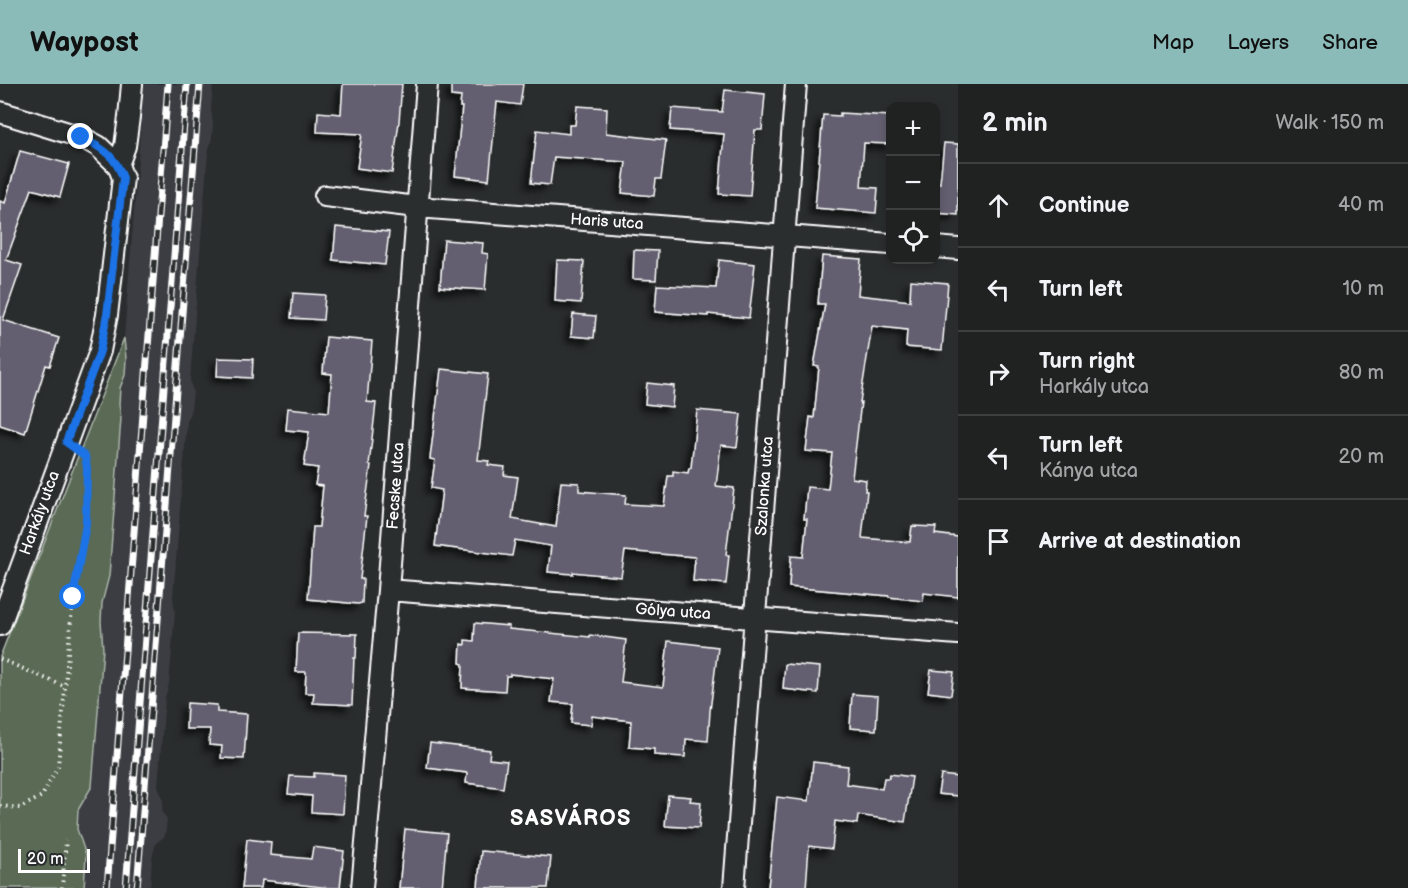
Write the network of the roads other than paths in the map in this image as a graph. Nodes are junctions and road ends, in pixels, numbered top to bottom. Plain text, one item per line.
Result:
1 (132, 84) edge
2 (427, 84) edge
3 (796, 84) edge
4 (0, 112) edge
5 (118, 165) junction
6 (325, 196) dead end
7 (417, 207) junction
8 (784, 236) junction
9 (886, 244) edge
10 (940, 247) edge
11 (958, 249) edge
12 (388, 590) junction
13 (755, 618) junction
14 (0, 625) edge
15 (958, 634) edge
16 (362, 888) edge
17 (734, 888) edge

1 - 5 street, Harkály utca
2 - 7 street, Fecske utca
3 - 8 street, Szalonka utca
4 - 5 street
5 - 14 street, Harkály utca
6 - 7 street, Haris utca
7 - 8 street, Haris utca
7 - 12 street, Fecske utca
8 - 9 street, Haris utca
8 - 13 street, Szalonka utca
10 - 11 street
12 - 13 street, Gólya utca
12 - 16 street, Fecske utca
13 - 15 street, Gólya utca
13 - 17 street, Szalonka utca

